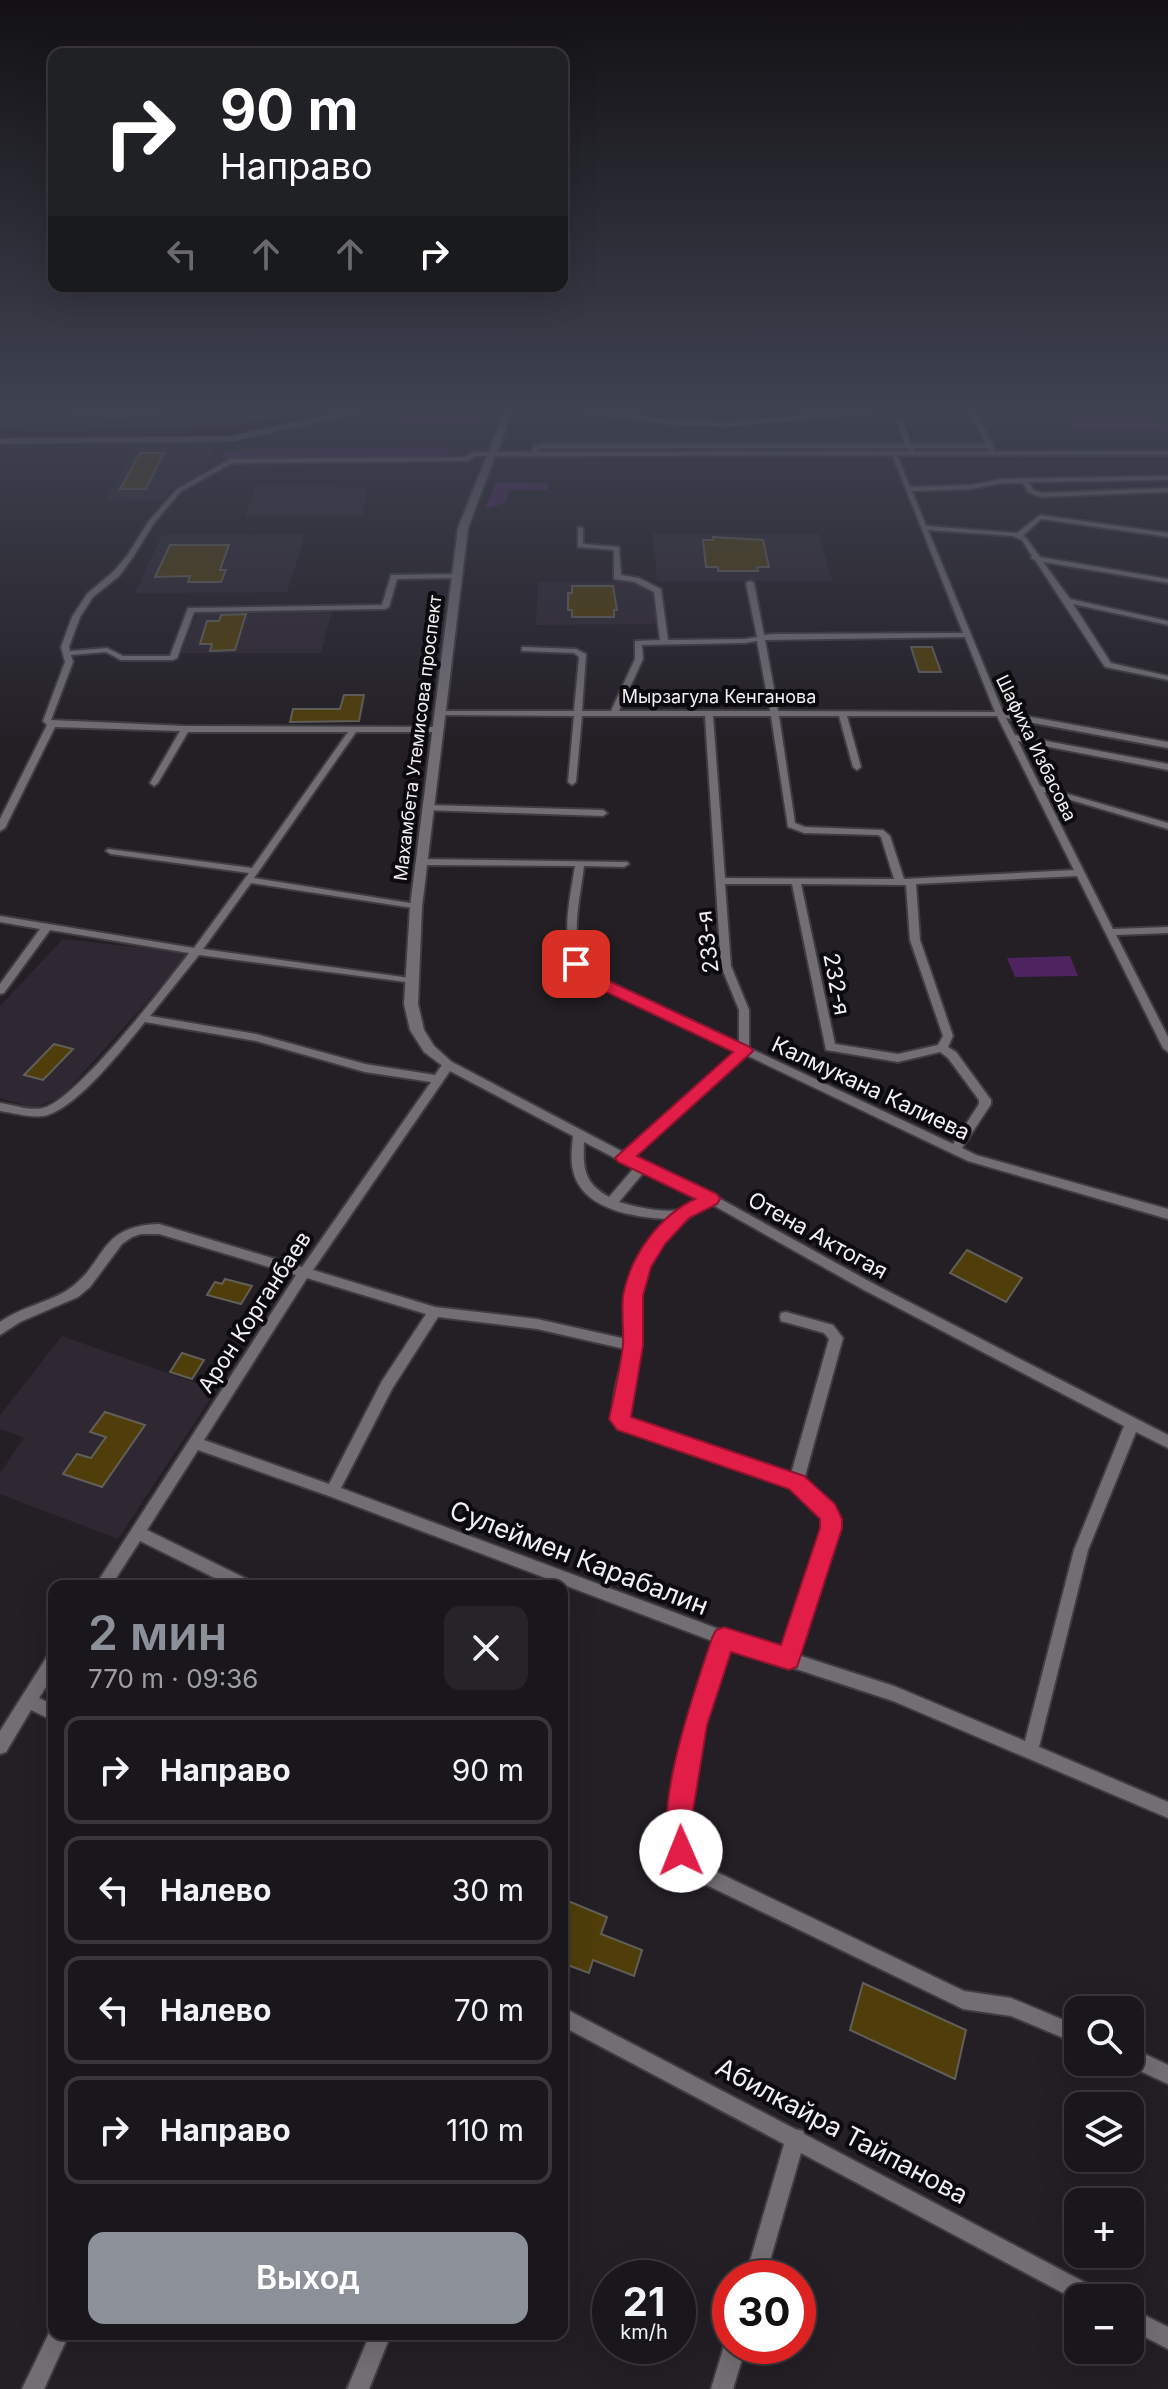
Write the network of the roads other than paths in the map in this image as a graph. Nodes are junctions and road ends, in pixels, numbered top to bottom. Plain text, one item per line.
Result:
1 (151, 522) edge
2 (465, 522) edge
3 (922, 522) edge
4 (1034, 522) edge
5 (1079, 522) edge
6 (580, 528) dead end
7 (924, 528) junction
8 (1168, 535) edge
9 (1018, 536) junction
10 (1034, 558) junction
11 (456, 576) junction
12 (1168, 581) edge
13 (750, 583) dead end
14 (1067, 601) junction
15 (1168, 623) edge
16 (965, 635) junction
17 (761, 638) junction
18 (664, 642) junction
19 (525, 649) dead end
20 (68, 653) junction
21 (1168, 678) edge
22 (439, 713) junction
23 (578, 713) junction
24 (614, 713) junction
25 (709, 713) junction
26 (775, 713) junction
27 (842, 713) junction
28 (1000, 714) junction
29 (52, 724) junction
30 (185, 729) junction
31 (354, 729) junction
32 (437, 729) junction
33 (1012, 737) junction
34 (1168, 745) edge
35 (857, 767) dead end
36 (1168, 767) edge
37 (572, 782) dead end
38 (154, 783) dead end
39 (1036, 787) junction
40 (427, 808) junction
41 (603, 813) dead end
42 (1168, 826) edge
43 (0, 828) edge
44 (111, 851) dead end
45 (421, 862) junction
46 (580, 864) junction
47 (624, 864) dead end
48 (1080, 873) junction
49 (250, 876) junction
50 (721, 881) junction
51 (906, 881) junction
52 (796, 882) junction
53 (416, 907) junction
54 (0, 919) edge
55 (46, 928) junction
56 (1168, 930) edge
57 (1109, 932) junction
58 (195, 951) junction
59 (410, 981) junction
60 (0, 991) edge
61 (145, 1018) junction
62 (942, 1048) junction
63 (1168, 1048) edge
64 (744, 1051) junction
65 (448, 1065) junction
66 (437, 1079) junction
67 (0, 1106) edge
68 (579, 1134) junction
69 (955, 1150) junction
70 (624, 1158) junction
71 (642, 1166) junction
72 (711, 1199) junction
73 (612, 1202) junction
74 (682, 1213) junction
75 (1168, 1214) edge
76 (303, 1275) junction
77 (435, 1312) junction
78 (786, 1317) dead end
79 (0, 1330) edge
80 (633, 1346) junction
81 (1132, 1424) junction
82 (1168, 1442) edge
83 (195, 1443) junction
84 (796, 1482) junction
85 (332, 1491) junction
86 (138, 1533) junction
87 (107, 1580) edge
88 (234, 1580) edge
89 (724, 1638) junction
90 (789, 1659) junction
91 (48, 1670) edge
92 (29, 1701) junction
93 (48, 1710) edge
94 (0, 1746) edge
95 (1030, 1752) junction
96 (1168, 1810) edge
97 (568, 2019) edge
98 (1064, 2029) edge
99 (1144, 2063) edge
100 (1168, 2075) edge
101 (796, 2138) junction
102 (760, 2260) edge
103 (1068, 2284) edge
104 (1144, 2325) edge
105 (1168, 2338) edge
106 (56, 2340) edge
107 (378, 2340) edge
108 (730, 2364) edge
109 (33, 2389) edge
110 (358, 2389) edge
111 (722, 2389) edge

1 - 20 street
2 - 11 street, Махамбета Утемисова проспект
3 - 7 street, Шафиха Избасова
4 - 9 street
5 - 8 street
6 - 18 street
7 - 9 street
7 - 16 street, Шафиха Избасова
9 - 10 street
10 - 12 street
10 - 14 street
11 - 20 street
11 - 22 street, Махамбета Утемисова проспект
13 - 17 street
14 - 15 street
14 - 21 street
16 - 17 street
16 - 28 street, Шафиха Избасова
17 - 18 street
17 - 26 street
18 - 24 street
19 - 23 street
20 - 29 street
22 - 23 street, Мырзагула Кенганова
22 - 32 street, Махамбета Утемисова проспект
23 - 24 street, Мырзагула Кенганова
23 - 37 street
24 - 25 street, Мырзагула Кенганова
25 - 26 street, Мырзагула Кенганова
25 - 50 street, 233-я
26 - 27 street, Мырзагула Кенганова
26 - 51 street
27 - 28 street, Мырзагула Кенганова
27 - 35 street
28 - 33 street, Шафиха Избасова
28 - 34 street, Мырзагула Кенганова
29 - 30 street
29 - 43 street
30 - 31 street
30 - 38 street
31 - 32 street
31 - 49 street
32 - 40 street, Махамбета Утемисова проспект
33 - 36 street
33 - 39 street, Шафиха Избасова
39 - 42 street
39 - 48 street, Шафиха Избасова
40 - 41 street
40 - 45 street, Махамбета Утемисова проспект
44 - 49 street
45 - 46 street
45 - 53 street, Махамбета Утемисова проспект
46 - 47 street
46 - 64 street, Калмукана Калиева
48 - 51 street
48 - 57 street, Шафиха Избасова
49 - 53 street
49 - 58 street
50 - 52 street
50 - 64 street, 233-я
51 - 52 street
51 - 62 street
52 - 62 street, 232-я
53 - 59 street, Махамбета Утемисова проспект
54 - 55 street
55 - 58 street
55 - 60 street
56 - 57 street
57 - 63 street, Шафиха Избасова
58 - 59 street
58 - 61 street
59 - 65 street, Махамбета Утемисова проспект
61 - 66 street
61 - 67 street
62 - 69 street
64 - 69 street, Калмукана Калиева
64 - 70 street
65 - 66 street, Арон Корганбаев
65 - 68 street, Отена Актогая
66 - 76 street, Арон Корганбаев
68 - 70 street, Отена Актогая
68 - 73 street
69 - 75 street, Калмукана Калиева
70 - 71 street, Отена Актогая
71 - 72 street, Отена Актогая
71 - 73 street
72 - 74 street
72 - 81 street, Отена Актогая
73 - 74 street
74 - 80 street
76 - 77 street
76 - 79 street
76 - 83 street, Арон Корганбаев
77 - 80 street
77 - 85 street
78 - 84 street
80 - 84 street
81 - 82 street, Отена Актогая
81 - 95 street
83 - 85 street, Сулеймен Карабалин
83 - 86 street, Арон Корганбаев
84 - 90 street
85 - 89 street, Сулеймен Карабалин
86 - 87 street, Арон Корганбаев
86 - 88 street
89 - 90 street, Сулеймен Карабалин
89 - 98 street
90 - 95 street, Сулеймен Карабалин
91 - 92 street
92 - 93 street
92 - 94 street
95 - 96 street, Сулеймен Карабалин
97 - 101 street, Абилкайра Тайпанова
99 - 100 street
101 - 102 street
101 - 103 street, Абилкайра Тайпанова
104 - 105 street
106 - 109 street
107 - 110 street
108 - 111 street

